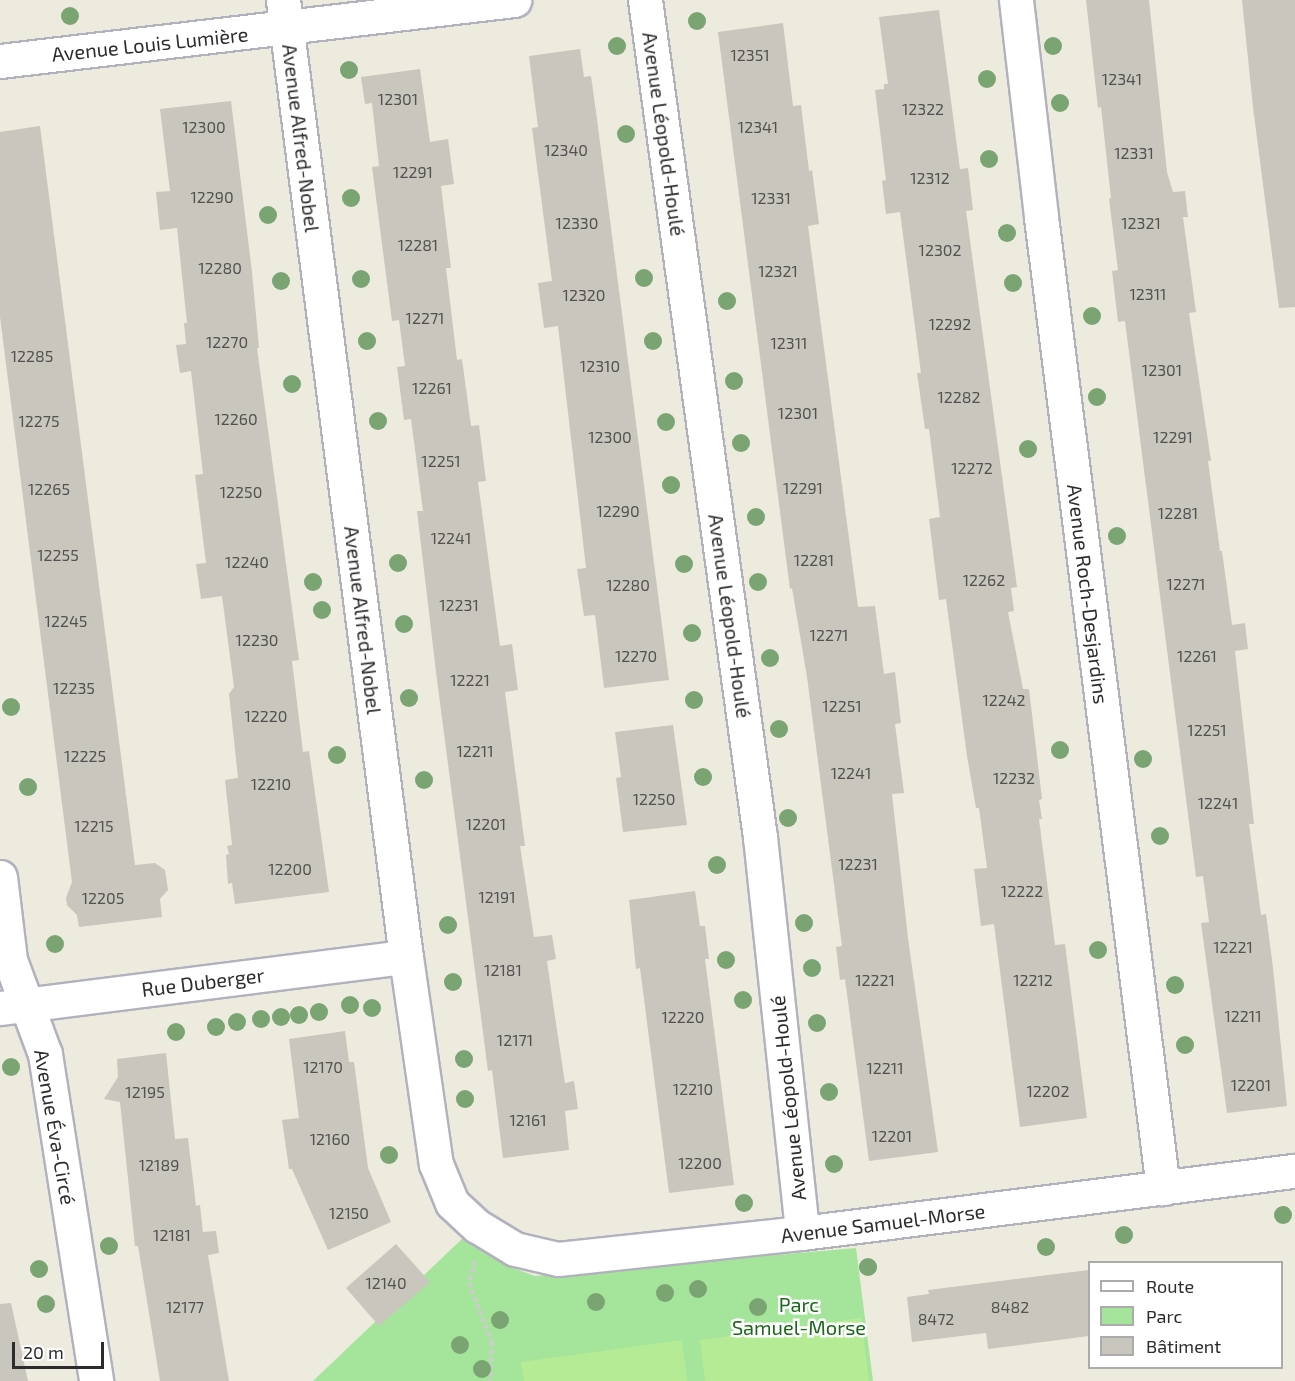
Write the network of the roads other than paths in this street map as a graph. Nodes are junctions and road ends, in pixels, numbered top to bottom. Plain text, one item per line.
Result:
1 (514, 0) edge
2 (645, 0) edge
3 (1016, 0) edge
4 (285, 14) edge
5 (0, 61) edge
6 (0, 877) edge
7 (406, 957) junction
8 (13, 1006) edge
9 (1295, 1171) edge
10 (1163, 1188) junction
11 (480, 1227) joint
12 (802, 1233) junction
13 (96, 1381) edge

1 - 4 street, Avenue Louis Lumière
2 - 12 street, Avenue Léopold-Houlé
3 - 10 street, Avenue Roch-Desjardins
4 - 5 street, Avenue Louis Lumière
4 - 7 street, Avenue Alfred-Nobel
6 - 8 street, Avenue Éva-Circé
7 - 8 street, Rue Duberger
7 - 11 street, Avenue Alfred-Nobel
8 - 13 street, Avenue Éva-Circé
9 - 10 street, Avenue Samuel-Morse
10 - 12 street, Avenue Samuel-Morse
11 - 12 street, Avenue Samuel-Morse

